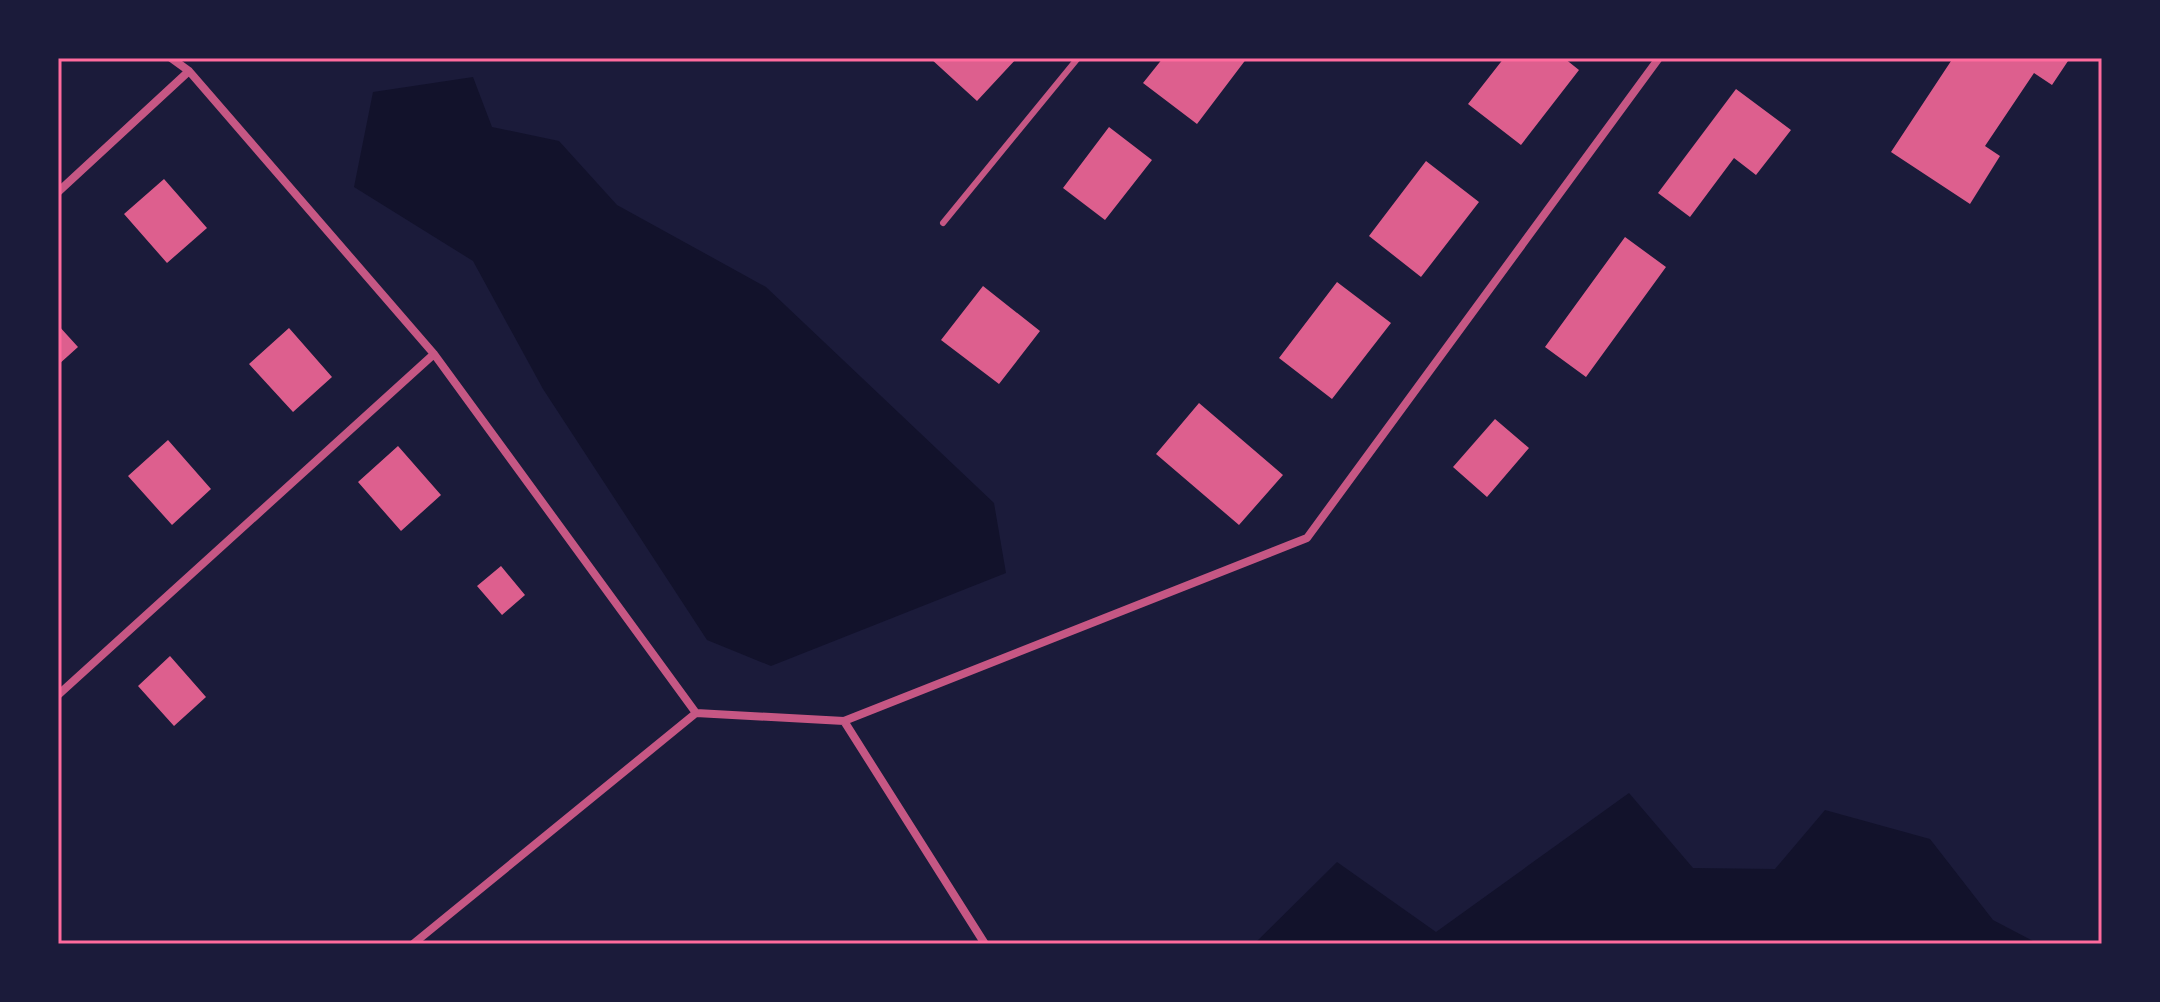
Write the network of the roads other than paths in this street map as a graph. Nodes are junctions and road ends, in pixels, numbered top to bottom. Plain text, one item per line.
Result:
1 (171, 58) edge
2 (1078, 58) edge
3 (1659, 58) edge
4 (189, 71) junction
5 (58, 192) edge
6 (943, 223) dead end
7 (434, 354) junction
8 (58, 695) edge
9 (696, 713) junction
10 (844, 721) junction
11 (413, 944) edge
12 (985, 944) edge

1 - 4 street
2 - 6 lane
3 - 10 street
4 - 5 street
4 - 7 street
7 - 8 street
7 - 9 street
9 - 10 street
9 - 11 street
10 - 12 street

